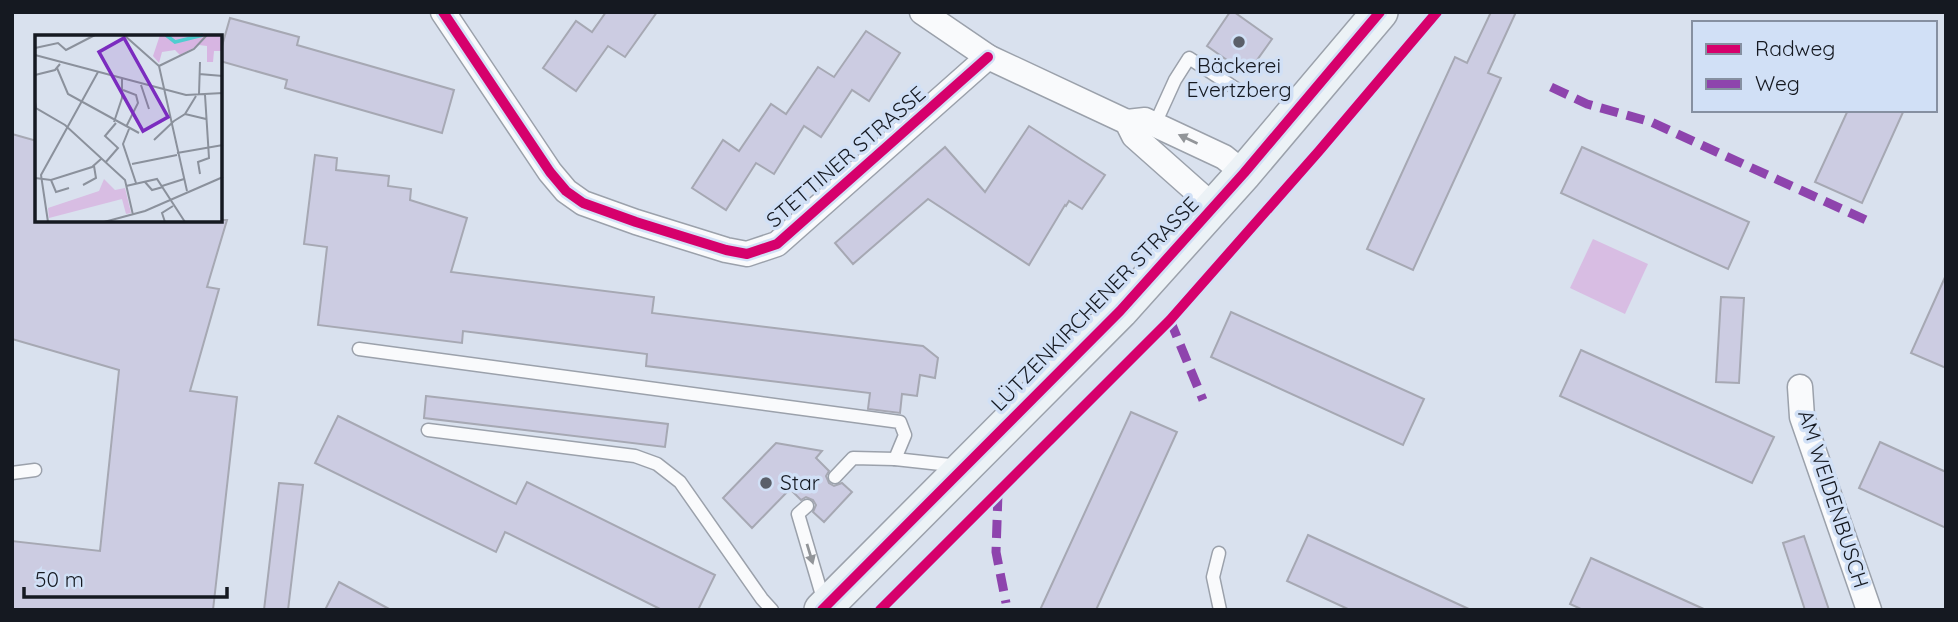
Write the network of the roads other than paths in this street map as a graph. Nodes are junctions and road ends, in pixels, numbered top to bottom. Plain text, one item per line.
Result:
1 (443, 12) edge
2 (922, 12) edge
3 (1380, 12) edge
4 (988, 57) junction
5 (1238, 90) dead end
6 (1126, 122) junction
7 (1155, 124) junction
8 (1244, 173) junction
9 (1214, 207) junction
10 (359, 349) dead end
11 (1800, 387) dead end
12 (428, 430) dead end
13 (895, 459) junction
14 (966, 467) junction
15 (35, 471) dead end
16 (12, 472) edge
17 (835, 477) dead end
18 (807, 506) dead end
19 (1219, 552) dead end
20 (824, 608) edge
21 (772, 610) edge
22 (1220, 610) edge
23 (1869, 610) edge

1 - 4 street, STETTINER STRASSE
2 - 4 street
3 - 8 main road, LÜTZENKIRCHENER STRASSE
4 - 6 street
5 - 7 lane
6 - 7 street
6 - 9 street
8 -> 7 street
8 - 9 main road, LÜTZENKIRCHENER STRASSE
9 - 14 main road, LÜTZENKIRCHENER STRASSE
10 - 13 lane
11 - 23 street, AM WEIDENBUSCH
12 - 21 lane
13 - 14 lane
13 - 17 lane
14 - 20 main road, LÜTZENKIRCHENER STRASSE
15 - 16 lane
18 -> 20 lane
19 - 22 lane

